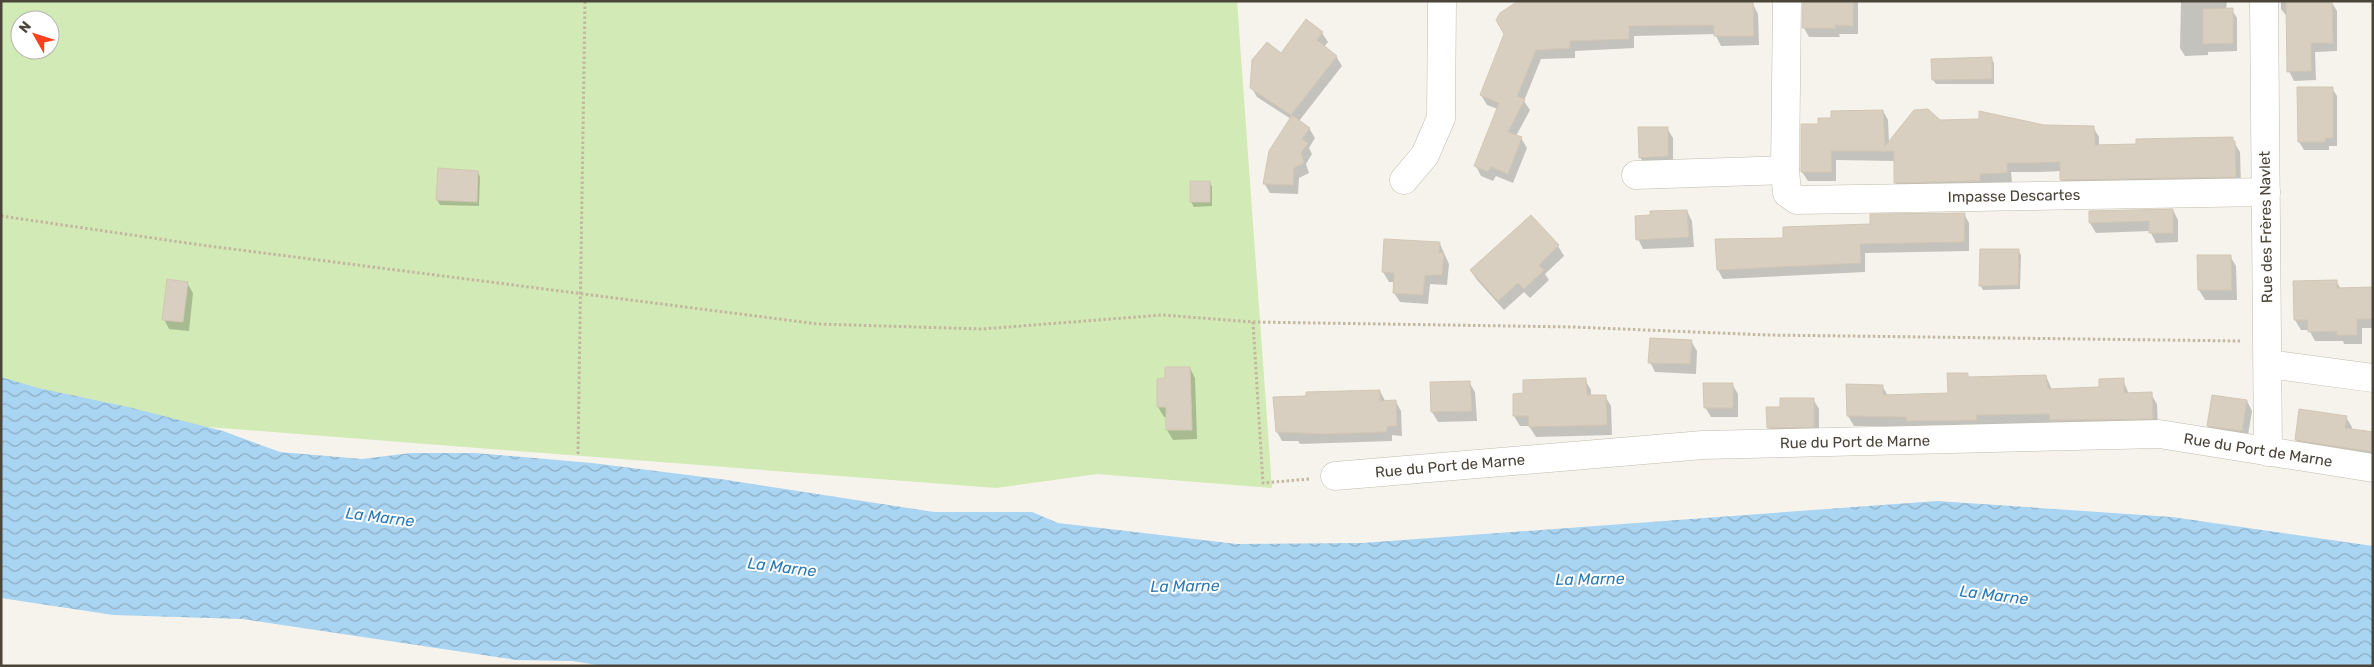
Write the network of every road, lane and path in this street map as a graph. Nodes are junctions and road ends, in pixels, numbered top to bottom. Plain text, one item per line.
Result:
1 (585, 1) edge
2 (1442, 1) edge
3 (1787, 1) edge
4 (2264, 1) edge
5 (1785, 170) junction
6 (1636, 175) dead end
7 (1404, 180) dead end
8 (2266, 192) junction
9 (1, 216) edge
10 (580, 294) junction
11 (1253, 322) junction
12 (2267, 353) junction
13 (2373, 378) edge
14 (2268, 452) junction
15 (578, 454) dead end
16 (2373, 468) edge
17 (1335, 476) joint

1 - 10 path
2 - 7 street
3 - 5 street, Impasse Descartes
4 - 8 street, Rue des Frères Navlet
5 - 6 street
5 - 8 street, Impasse Descartes
8 - 12 street, Rue des Frères Navlet
9 - 10 path
10 - 11 path
10 - 15 path
11 - 12 path
11 - 17 path
12 - 13 street
12 - 14 street, Rue des Frères Navlet
14 - 16 street, Rue du Port de Marne
14 - 17 street, Rue du Port de Marne

